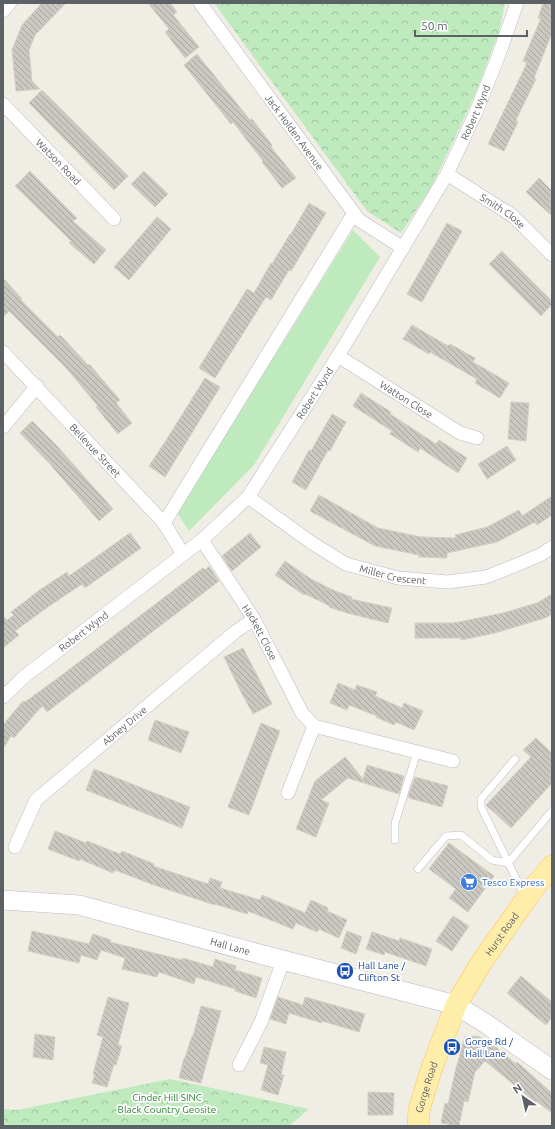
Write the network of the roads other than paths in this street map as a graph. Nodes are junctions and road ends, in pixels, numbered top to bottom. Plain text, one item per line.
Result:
1 (10, 3) edge
2 (200, 3) edge
3 (517, 3) edge
4 (3, 10) edge
5 (3, 104) edge
6 (447, 174) junction
7 (354, 212) junction
8 (114, 219) dead end
9 (403, 248) junction
10 (552, 255) edge
11 (3, 352) edge
12 (338, 356) junction
13 (37, 386) junction
14 (3, 427) edge
15 (477, 438) dead end
16 (248, 497) junction
17 (164, 523) junction
18 (202, 540) junction
19 (552, 547) edge
20 (183, 554) junction
21 (254, 619) junction
22 (3, 697) edge
23 (314, 726) junction
24 (417, 752) junction
25 (515, 759) dead end
26 (452, 761) dead end
27 (288, 793) dead end
28 (552, 811) edge
29 (395, 840) dead end
30 (15, 847) dead end
31 (508, 863) junction
32 (552, 866) edge
33 (418, 869) dead end
34 (526, 899) junction
35 (3, 900) edge
36 (283, 961) junction
37 (456, 1006) junction
38 (239, 1065) dead end
39 (552, 1070) edge
40 (418, 1126) edge

1 - 4 street
2 - 7 street, Jack Holden Avenue
3 - 6 street, Robert Wynd
5 - 8 street, Watson Road
6 - 9 street, Robert Wynd
6 - 10 street, Smith Close
7 - 9 street, Jack Holden Avenue
7 - 17 street
9 - 12 street, Robert Wynd
11 - 13 street, Bellevue Street
12 - 15 street, Watton Close
12 - 16 street, Robert Wynd
13 - 14 street
13 - 17 street, Bellevue Street
16 - 18 street, Robert Wynd
16 - 19 street, Miller Crescent
17 - 20 street, Bellevue Street
18 - 20 street, Robert Wynd
18 - 21 street, Hackett Close
20 - 22 street, Robert Wynd
21 - 23 street, Hackett Close
21 - 30 street, Abney Drive
23 - 24 street
23 - 27 street
24 - 26 street
24 - 29 lane
25 - 31 lane
28 - 31 lane
31 - 33 lane
31 - 34 lane
32 - 34 main road, Hurst Road
34 - 37 main road, Hurst Road
35 - 36 street, Hall Lane
36 - 37 street, Hall Lane
36 - 38 street
37 - 39 street, Hall Lane
37 - 40 main road, Gorge Road

